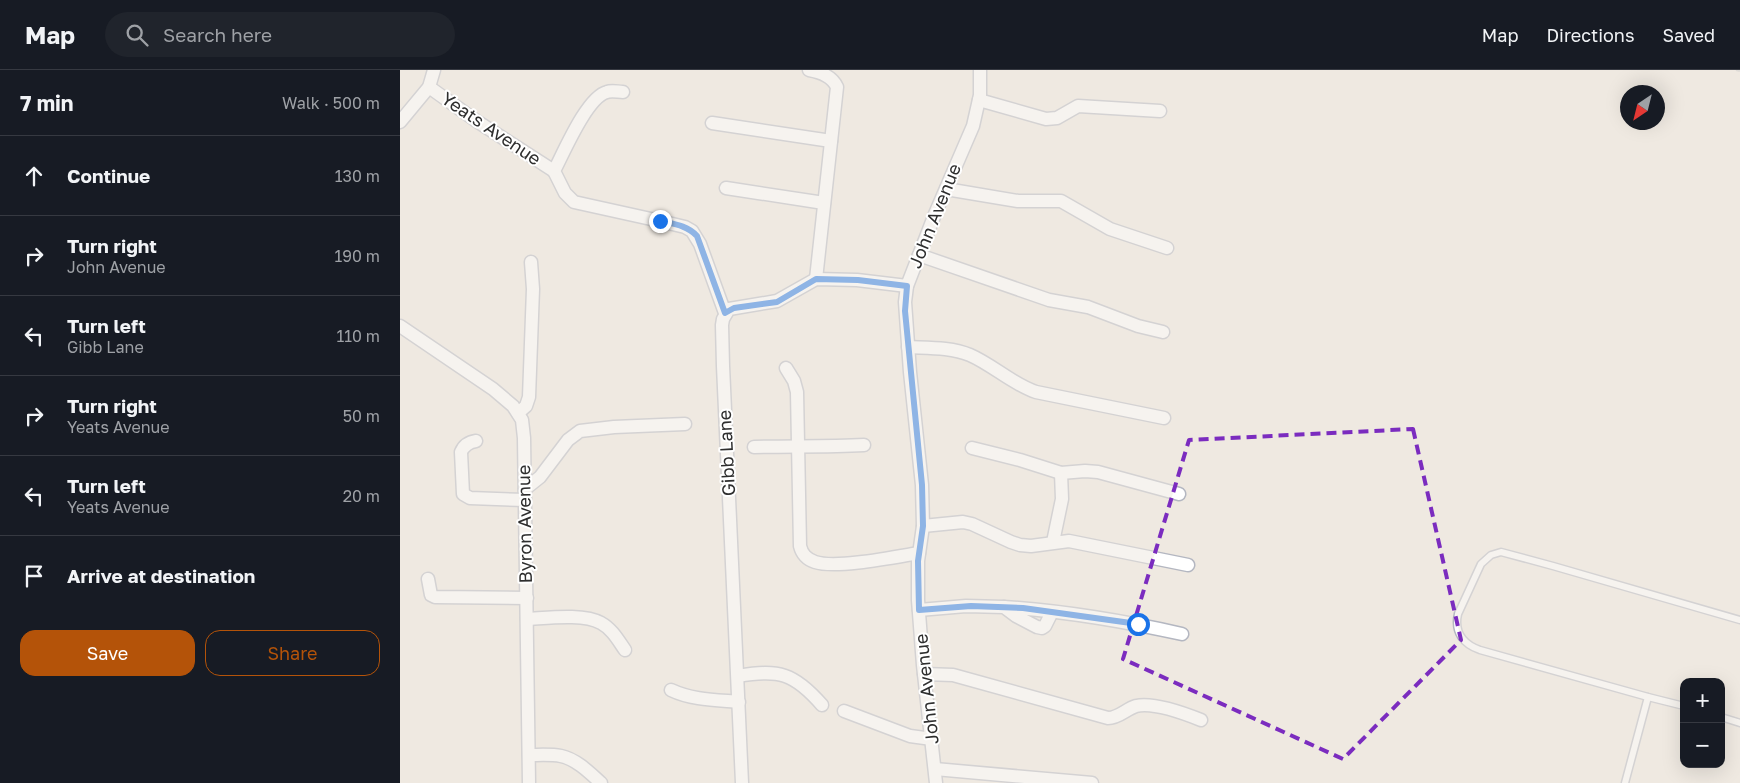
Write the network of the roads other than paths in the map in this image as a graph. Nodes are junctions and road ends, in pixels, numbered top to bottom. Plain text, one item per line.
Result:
1 (434, 70) edge
2 (813, 70) edge
3 (980, 70) edge
4 (429, 86) junction
5 (623, 92) dead end
6 (979, 100) junction
7 (1160, 111) dead end
8 (400, 122) edge
9 (712, 123) dead end
10 (831, 141) junction
11 (554, 170) junction
12 (726, 188) dead end
13 (946, 189) junction
14 (824, 203) junction
15 (1167, 248) dead end
16 (919, 255) junction
17 (531, 262) dead end
18 (816, 279) junction
19 (907, 286) junction
20 (725, 313) junction
21 (400, 326) edge
22 (1163, 332) dead end
23 (908, 347) junction
24 (786, 368) dead end
25 (518, 413) junction
26 (1164, 418) dead end
27 (685, 424) dead end
28 (476, 441) dead end
29 (864, 445) dead end
30 (798, 446) junction
31 (754, 447) dead end
32 (972, 448) dead end
33 (1061, 473) junction
34 (525, 494) junction
35 (1180, 494) dead end
36 (923, 526) junction
37 (1053, 542) junction
38 (919, 553) junction
39 (1188, 565) dead end
40 (428, 579) dead end
41 (526, 598) junction
42 (919, 610) junction
43 (527, 619) junction
44 (1740, 620) edge
45 (1182, 634) dead end
46 (625, 650) dead end
47 (924, 674) junction
48 (738, 676) junction
49 (672, 690) dead end
50 (1648, 698) junction
51 (738, 702) junction
52 (822, 705) dead end
53 (1680, 705) edge
54 (844, 711) dead end
55 (1725, 718) edge
56 (1201, 720) dead end
57 (1740, 723) edge
58 (932, 739) junction
59 (529, 754) junction
60 (935, 769) junction
61 (529, 783) edge
62 (601, 783) edge
63 (742, 783) edge
64 (936, 783) edge
65 (1092, 783) edge
66 (1625, 783) edge

1 - 4 street
2 - 10 street
3 - 6 street, John Avenue
4 - 8 street
4 - 11 street, Yeats Avenue
5 - 11 street, Yeats Avenue
6 - 7 street
6 - 13 street, John Avenue
9 - 10 street
10 - 14 street
11 - 20 street, Yeats Avenue
12 - 14 street
13 - 15 street
13 - 16 street, John Avenue
14 - 18 street
16 - 19 street, John Avenue
16 - 22 street
17 - 25 street
18 - 19 street
18 - 20 street
19 - 23 street, John Avenue
20 - 48 street, Gibb Lane
21 - 25 street
23 - 26 street
23 - 36 street, John Avenue
24 - 30 street
25 - 34 street, Byron Avenue
27 - 34 street
28 - 34 street
29 - 30 street
30 - 31 street
30 - 38 street
32 - 33 street
33 - 35 street
33 - 37 street
34 - 41 street, Byron Avenue
36 - 37 street
36 - 38 street, John Avenue
37 - 39 street
38 - 42 street, John Avenue
40 - 41 street
41 - 43 street, Byron Avenue
42 - 45 street
42 - 47 street, John Avenue
43 - 46 street
43 - 59 street, Byron Avenue
44 - 50 lane
47 - 56 street
47 - 58 street, John Avenue
48 - 51 street, Gibb Lane
48 - 52 street
49 - 51 street
50 - 53 lane
50 - 66 lane
51 - 63 street, Gibb Lane
54 - 58 street
55 - 57 lane
58 - 60 street, John Avenue
59 - 61 street, Byron Avenue
59 - 62 street
60 - 64 street, John Avenue
60 - 65 street

